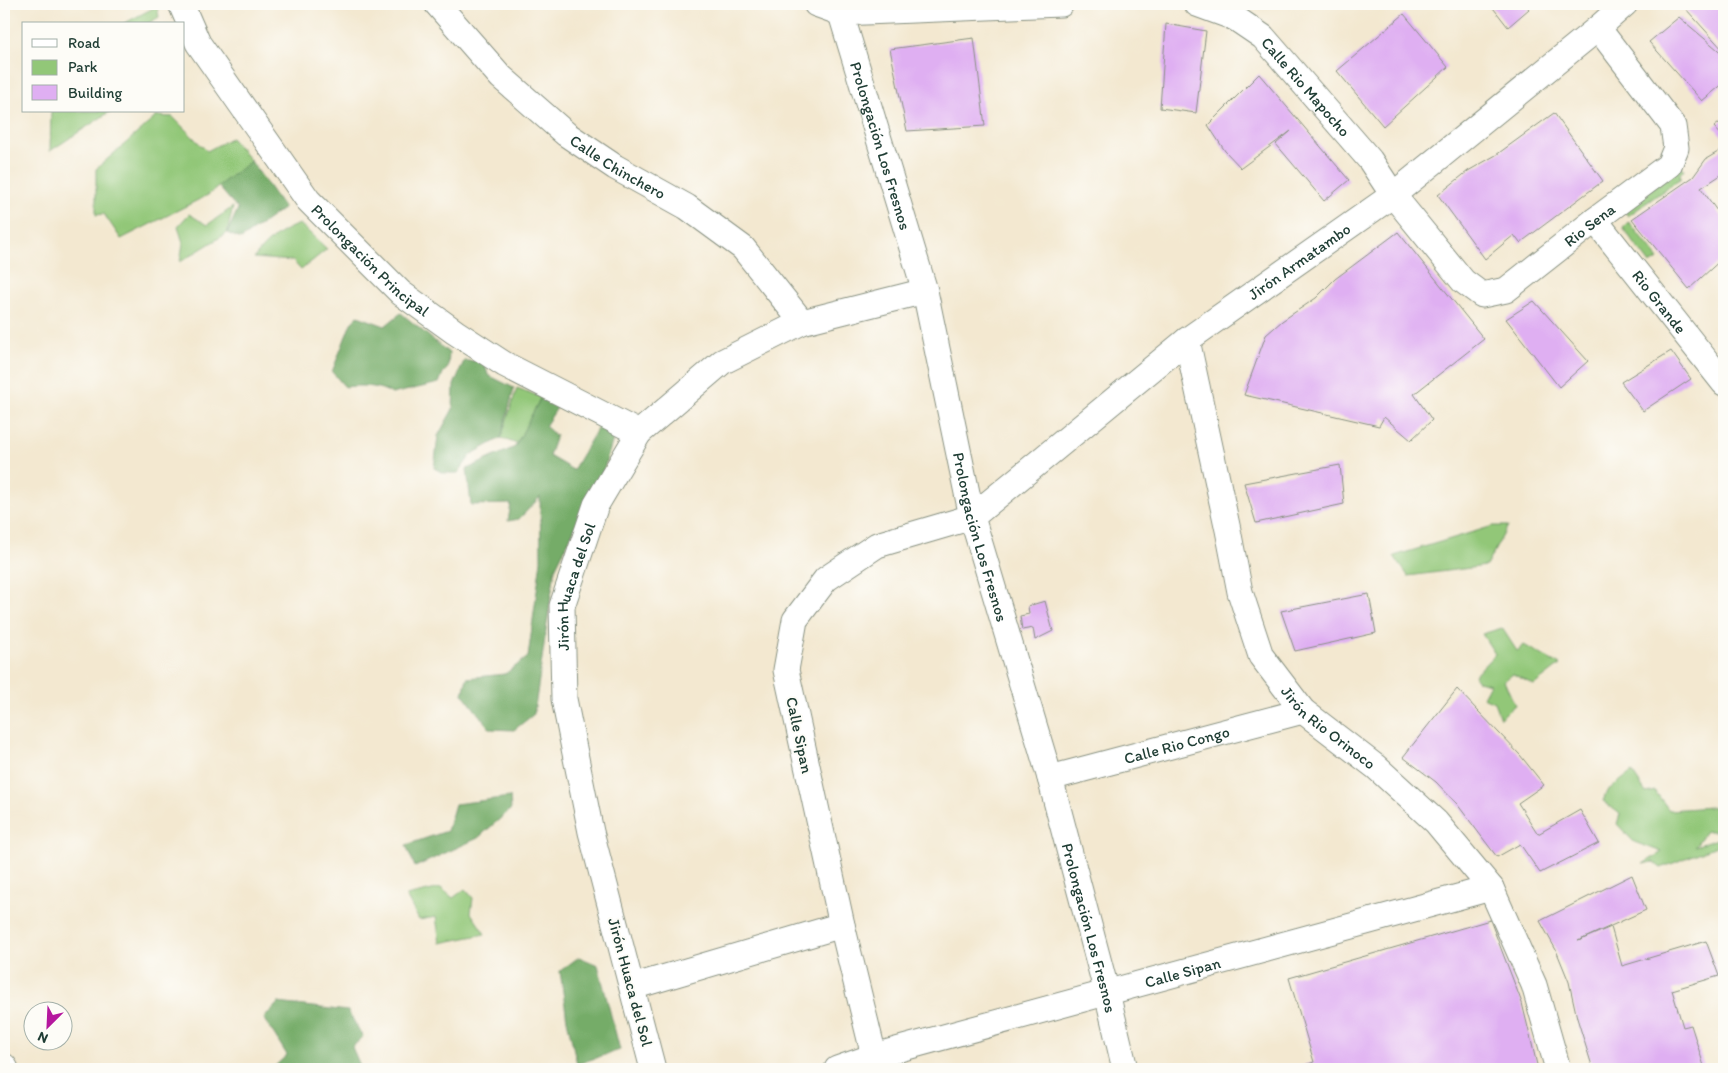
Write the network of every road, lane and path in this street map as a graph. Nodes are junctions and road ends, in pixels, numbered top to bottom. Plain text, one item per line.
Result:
1 (181, 4) edge
2 (437, 4) edge
3 (816, 4) edge
4 (1061, 4) edge
5 (1197, 4) edge
6 (1625, 4) edge
7 (840, 8) edge
8 (1598, 28) junction
9 (1392, 195) junction
10 (1595, 220) junction
11 (925, 290) junction
12 (802, 322) junction
13 (1187, 340) junction
14 (1724, 383) edge
15 (639, 433) junction
16 (972, 517) junction
17 (1303, 711) junction
18 (1050, 778) junction
19 (1491, 888) junction
20 (842, 925) junction
21 (632, 987) junction
22 (1107, 992) junction
23 (874, 1056) junction
24 (4, 1066) edge
25 (6, 1069) edge
26 (653, 1069) edge
27 (837, 1069) edge
28 (1125, 1069) edge
29 (1558, 1069) edge

1 - 15 street, Prolongación Principal
2 - 12 street, Calle Chinchero
3 - 7 street
4 - 7 street
5 - 9 street, Calle Rio Mapocho
6 - 8 street, Jirón Armatambo
7 - 11 street, Prolongación Los Fresnos
8 - 9 street, Jirón Armatambo
8 - 10 street, Rio Sena
9 - 10 street, Rio Sena
9 - 13 street, Jirón Armatambo
10 - 14 street, Rio Grande
11 - 12 street, Jirón Huaca del Sol
11 - 16 street, Prolongación Los Fresnos
12 - 15 street, Jirón Huaca del Sol
13 - 16 street, Jirón Armatambo
13 - 17 street, Jirón Rio Orinoco
15 - 21 street, Jirón Huaca del Sol
16 - 18 street, Prolongación Los Fresnos
16 - 20 street, Calle Sipan
17 - 18 street, Calle Rio Congo
17 - 19 street, Jirón Rio Orinoco
18 - 22 street, Prolongación Los Fresnos
19 - 22 street, Calle Sipan
19 - 29 street, Jirón Rio Orinoco
20 - 21 street
20 - 23 street, Calle Sipan
21 - 26 street, Jirón Huaca del Sol
22 - 23 street, Calle Sipan
22 - 28 street, Prolongación Los Fresnos
23 - 27 street, Calle Sipan
24 - 25 street

